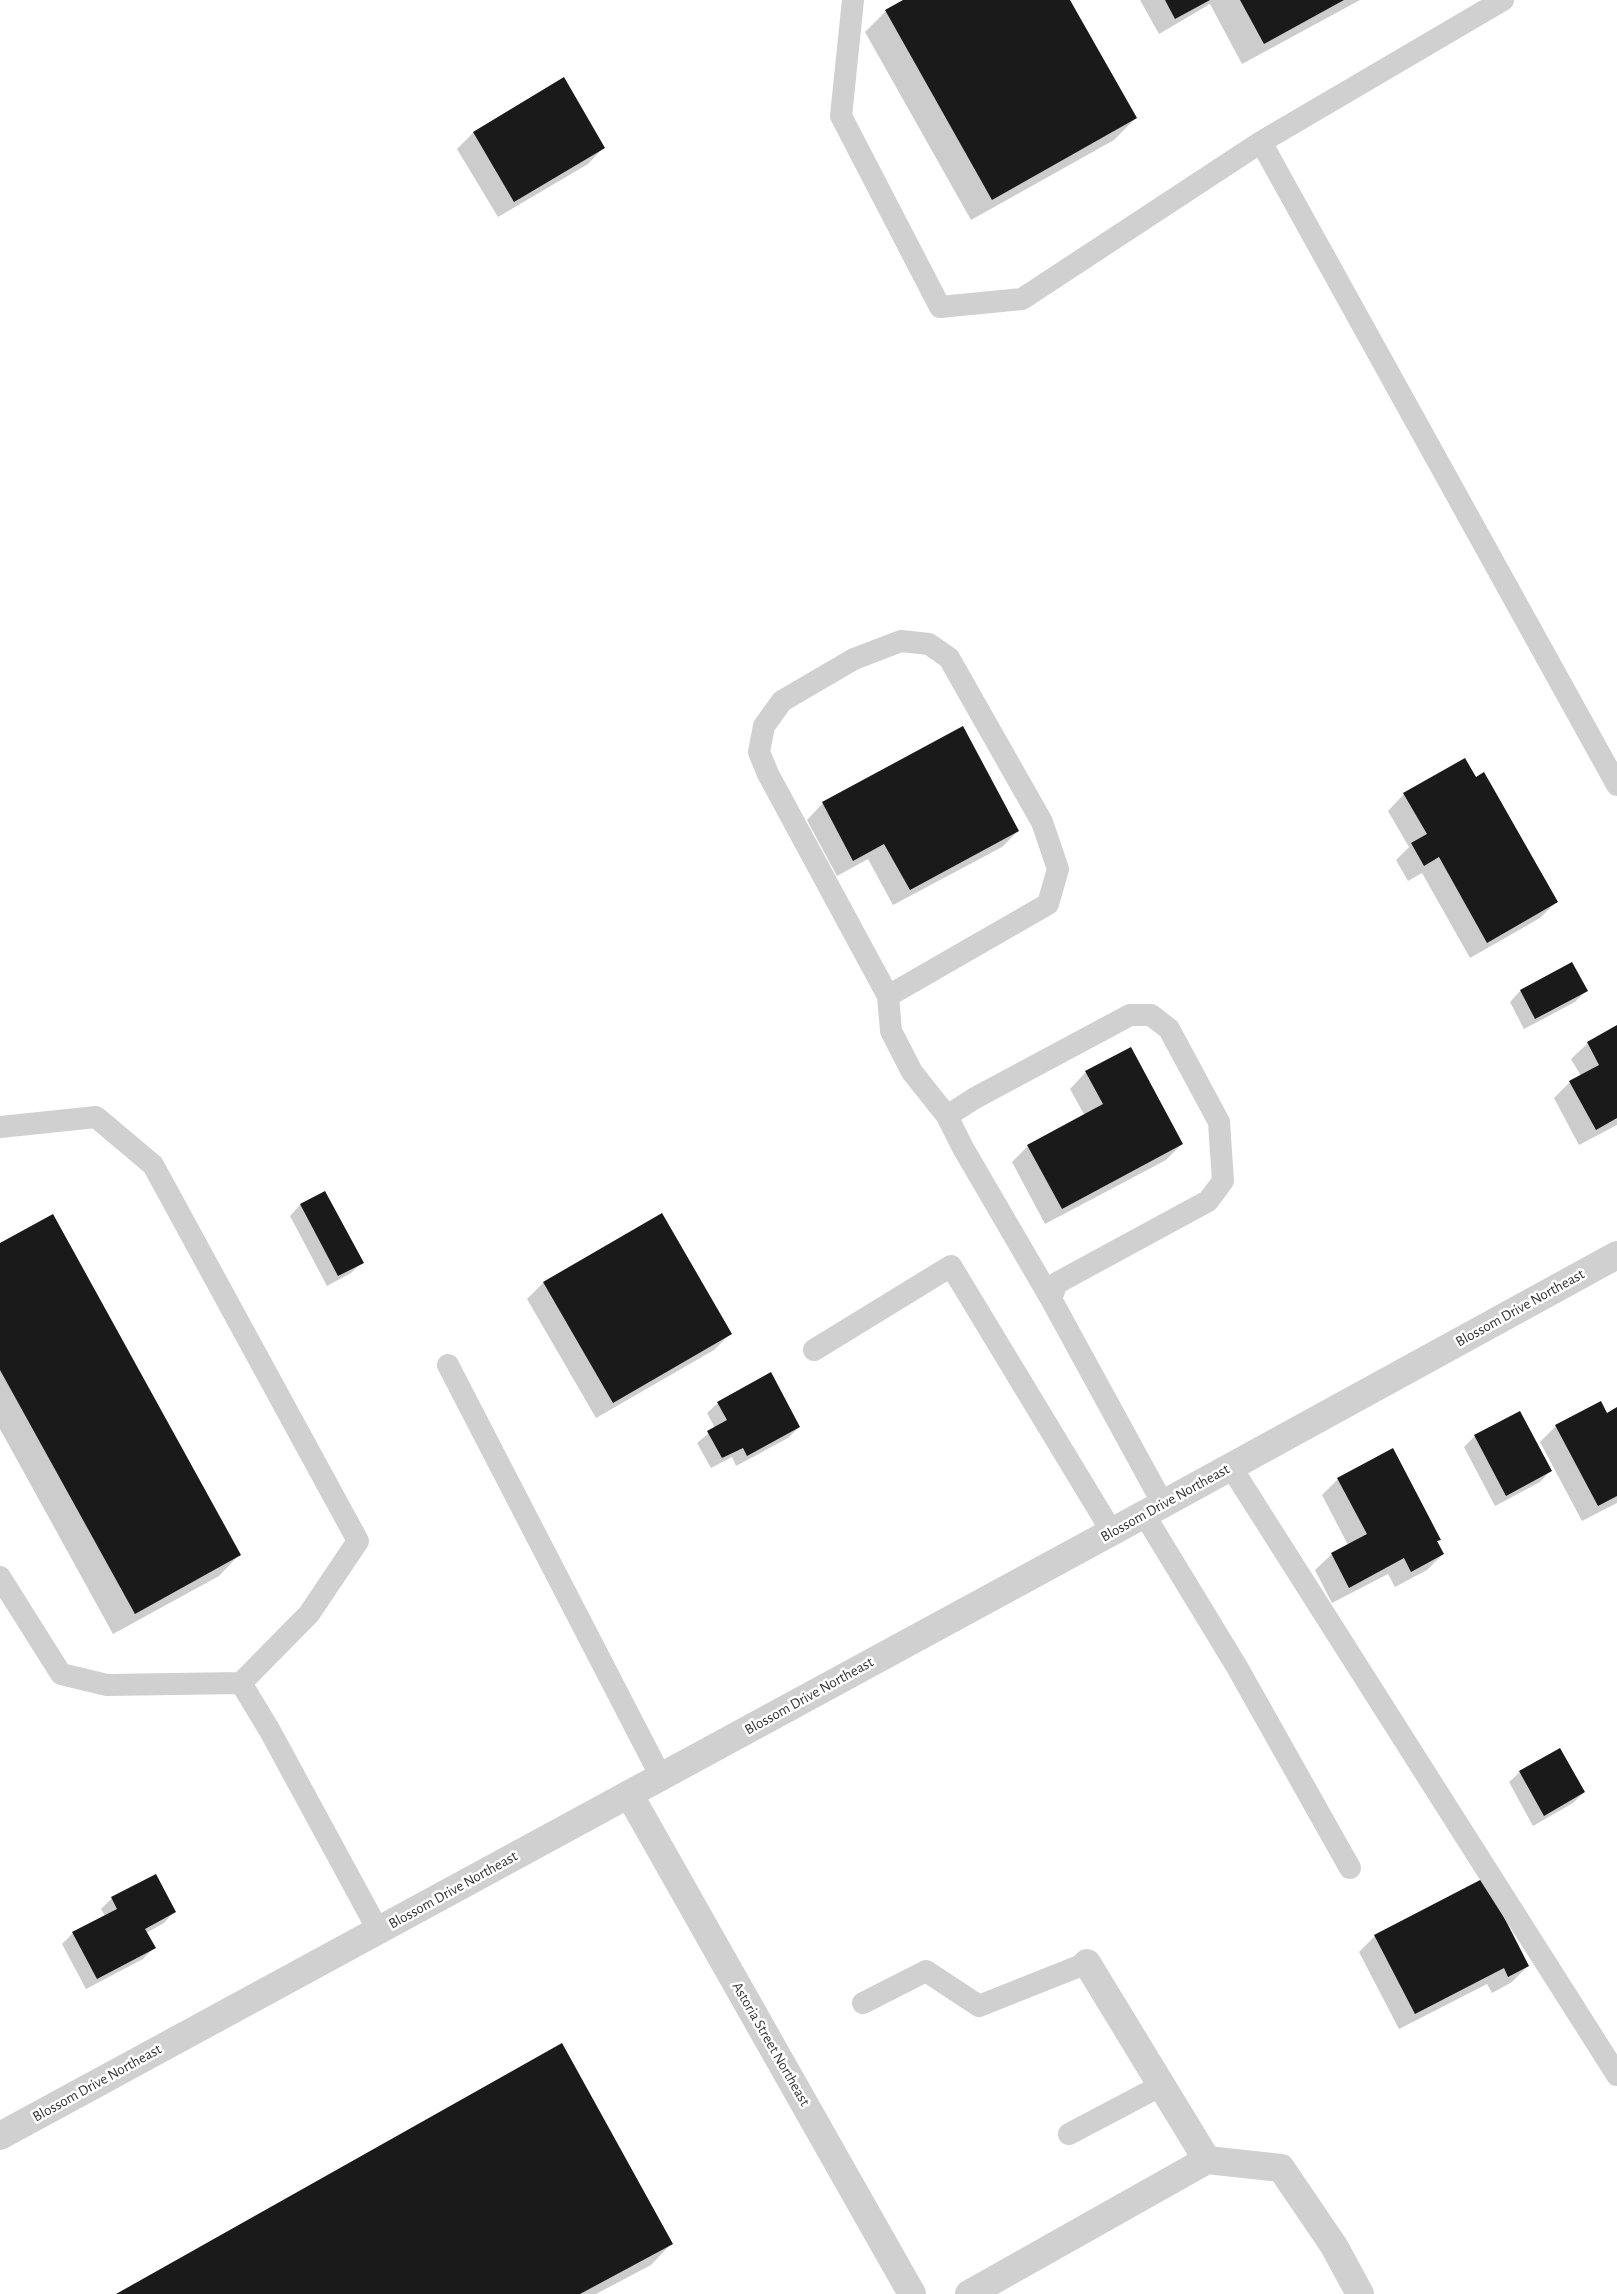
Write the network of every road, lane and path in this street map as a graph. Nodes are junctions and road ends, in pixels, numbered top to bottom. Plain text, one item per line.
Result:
1 (853, 0) edge
2 (1503, 0) edge
3 (1261, 142) junction
4 (1617, 785) edge
5 (888, 996) junction
6 (947, 1116) junction
7 (0, 1127) edge
8 (1617, 1255) edge
9 (1051, 1299) junction
10 (814, 1350) dead end
11 (448, 1365) dead end
12 (1231, 1467) junction
13 (1153, 1509) junction
14 (1112, 1532) junction
15 (0, 1577) edge
16 (242, 1683) junction
17 (661, 1777) junction
18 (629, 1794) junction
19 (1350, 1868) dead end
20 (378, 1930) junction
21 (1087, 1963) joint
22 (863, 2003) dead end
23 (1617, 2075) edge
24 (1162, 2085) junction
25 (1069, 2134) dead end
26 (0, 2136) edge
27 (1207, 2160) junction
28 (912, 2294) edge
29 (968, 2294) edge
30 (1360, 2294) edge

1 - 3 lane
2 - 3 lane
3 - 4 lane
5 - 5 lane
5 - 6 lane
6 - 9 lane
6 - 9 lane
7 - 16 lane
8 - 12 street, Blossom Drive Northeast
9 - 13 lane
10 - 14 lane
11 - 17 lane
12 - 13 street, Blossom Drive Northeast
12 - 23 lane
13 - 14 street, Blossom Drive Northeast
13 - 19 lane
14 - 17 street, Blossom Drive Northeast
15 - 16 lane
16 - 20 lane
17 - 18 street, Blossom Drive Northeast
18 - 20 street, Blossom Drive Northeast
18 - 28 street, Astoria Street Northeast
20 - 26 street, Blossom Drive Northeast
21 - 22 lane
21 - 24 street
24 - 25 lane
24 - 27 street
27 - 29 street
27 - 30 street

